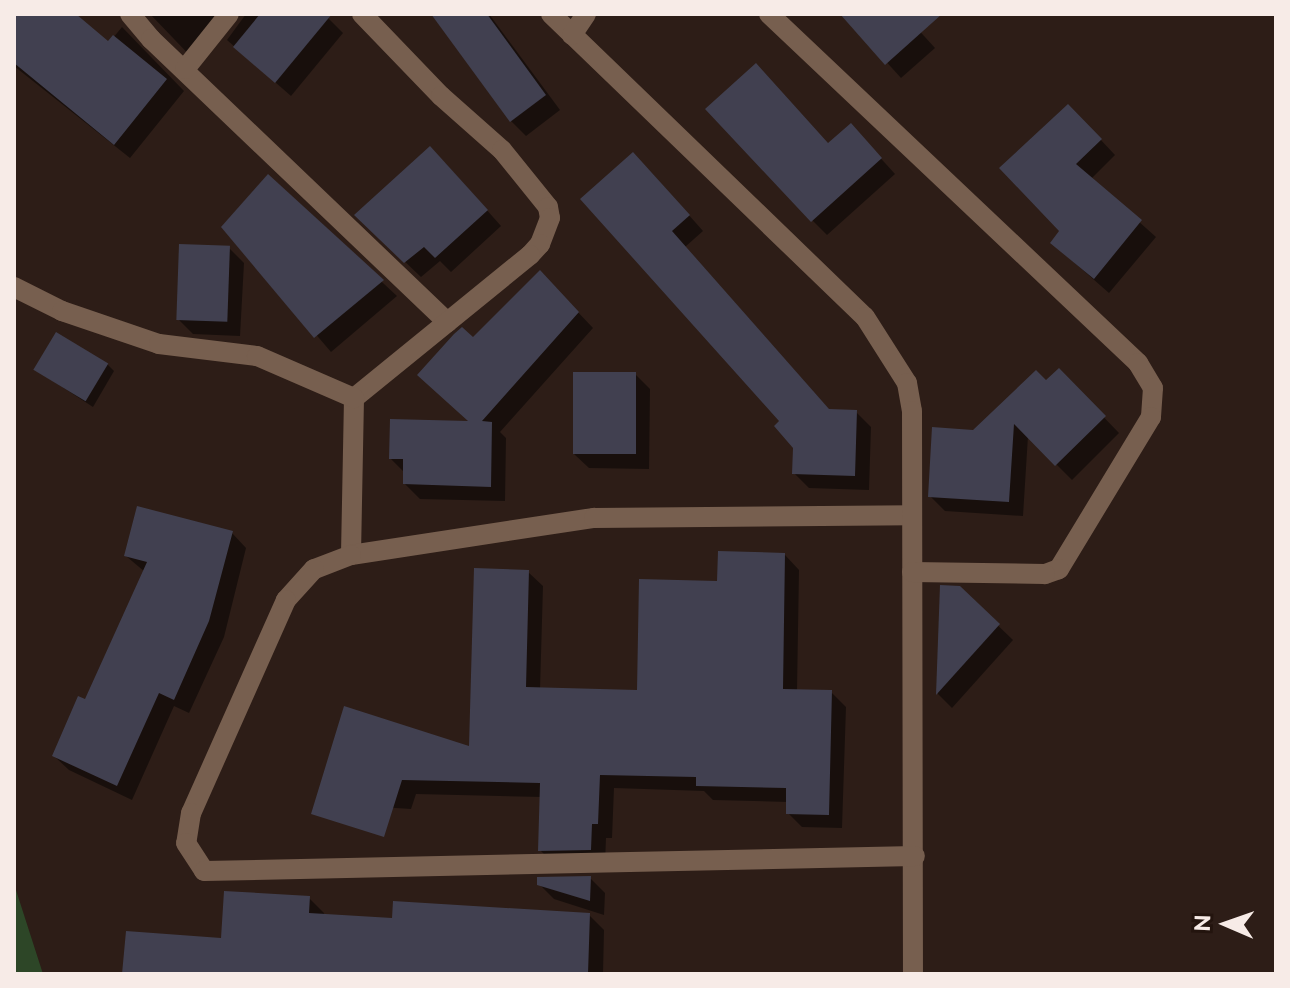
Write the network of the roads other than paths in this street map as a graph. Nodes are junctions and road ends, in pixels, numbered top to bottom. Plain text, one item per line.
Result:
1 (130, 14) edge
2 (229, 14) edge
3 (362, 14) edge
4 (551, 14) edge
5 (586, 14) edge
6 (769, 14) edge
7 (572, 35) junction
8 (185, 69) junction
9 (14, 287) edge
10 (447, 322) junction
11 (354, 398) junction
12 (911, 515) junction
13 (351, 555) junction
14 (912, 572) junction
15 (915, 856) junction
16 (913, 974) edge

1 - 8 street
2 - 8 street
3 - 10 street
4 - 7 street
5 - 7 street
6 - 14 street
7 - 12 street
8 - 10 street
9 - 11 street
10 - 11 street
11 - 13 street
12 - 13 street
12 - 14 street
13 - 15 street
14 - 15 street
15 - 16 street

